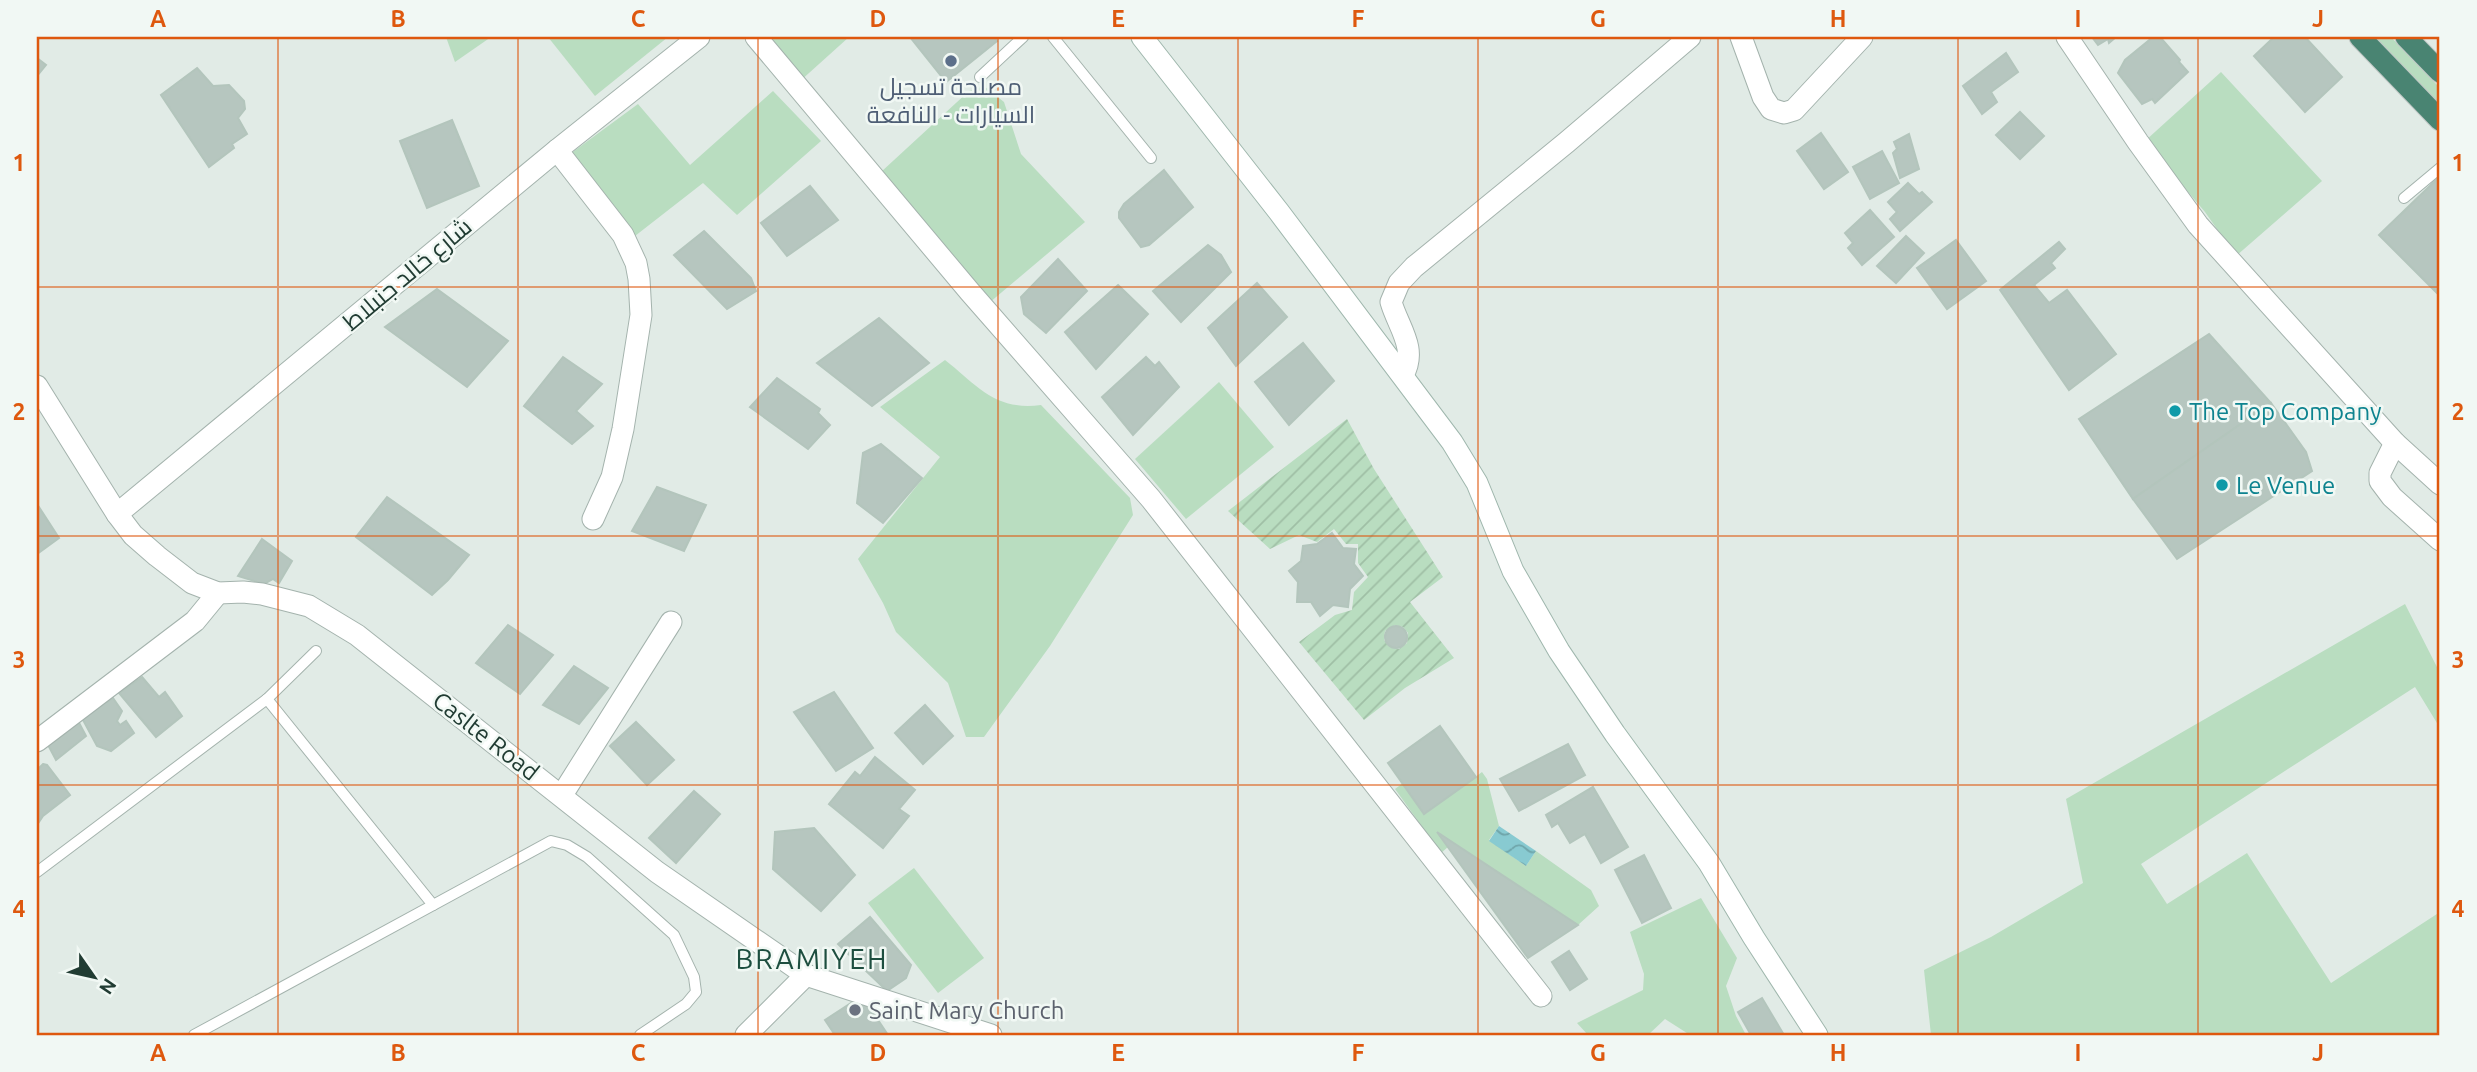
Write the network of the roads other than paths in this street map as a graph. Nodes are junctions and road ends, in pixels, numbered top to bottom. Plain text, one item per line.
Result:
1 (699, 37) edge
2 (757, 37) edge
3 (1023, 37) edge
4 (1053, 37) edge
5 (1142, 37) edge
6 (1690, 37) edge
7 (1741, 37) edge
8 (1862, 37) edge
9 (2067, 37) edge
10 (2360, 37) edge
11 (2406, 37) edge
12 (2440, 72) edge
13 (980, 77) dead end
14 (2440, 120) edge
15 (557, 150) junction
16 (1151, 158) dead end
17 (2440, 168) edge
18 (2404, 198) dead end
19 (1403, 374) junction
20 (37, 386) edge
21 (2395, 443) junction
22 (2440, 484) edge
23 (117, 514) junction
24 (593, 519) dead end
25 (2440, 540) edge
26 (218, 593) junction
27 (671, 622) dead end
28 (316, 651) dead end
29 (267, 699) junction
30 (37, 740) edge
31 (562, 795) junction
32 (37, 872) edge
33 (433, 905) junction
34 (806, 975) junction
35 (1541, 996) dead end
36 (194, 1035) edge
37 (640, 1035) edge
38 (746, 1035) edge
39 (991, 1035) edge
40 (1817, 1035) edge

1 - 15 street, شارع خالد جنبلاط
2 - 35 street
3 - 13 lane
4 - 16 lane
5 - 19 street
6 - 19 street
7 - 8 street
9 - 21 street
10 - 14 highway
11 - 12 highway
15 - 23 street, شارع خالد جنبلاط
15 - 24 street
17 - 18 lane
19 - 40 street
20 - 23 street, Caslte Road
21 - 22 street
21 - 25 street
23 - 26 street, Caslte Road
26 - 30 street
26 - 31 street, Caslte Road
27 - 31 street
28 - 29 lane
29 - 32 lane
29 - 33 lane
31 - 34 street, Caslte Road
33 - 36 lane
33 - 37 lane
34 - 38 street
34 - 39 street, Caslte Road

